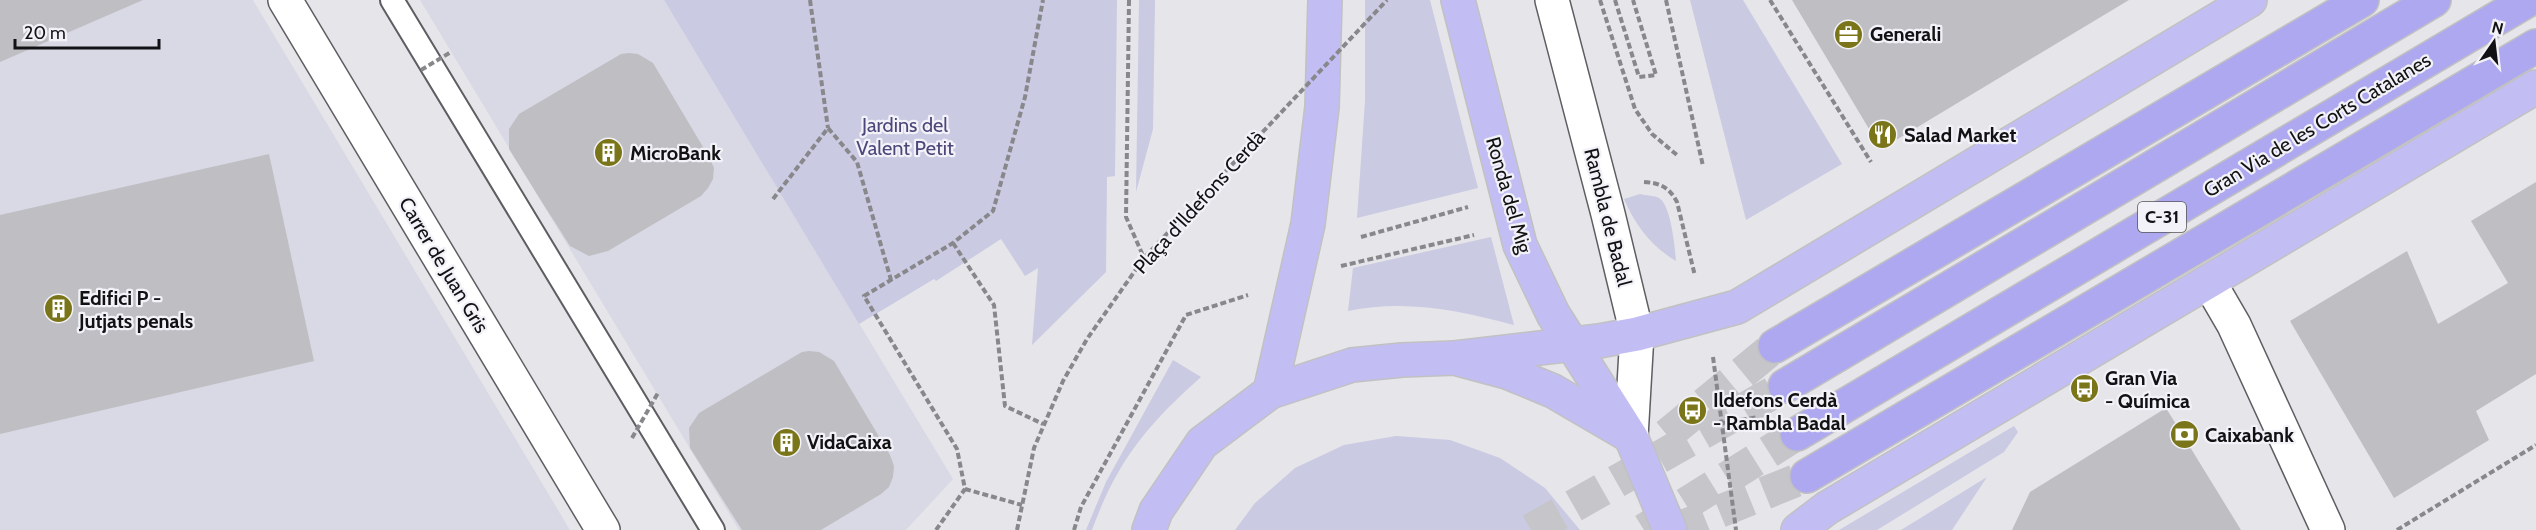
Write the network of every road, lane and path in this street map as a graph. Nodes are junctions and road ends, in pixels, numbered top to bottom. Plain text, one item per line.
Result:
1 (285, 0) edge
2 (392, 0) edge
3 (810, 0) edge
4 (814, 0) edge
5 (1043, 0) edge
6 (1129, 0) edge
7 (1325, 0) edge
8 (1387, 0) edge
9 (1458, 0) edge
10 (1552, 0) edge
11 (1600, 0) edge
12 (1615, 0) edge
13 (1633, 0) edge
14 (1666, 0) edge
15 (1770, 0) edge
16 (2250, 0) edge
17 (2362, 0) edge
18 (2434, 0) edge
19 (2528, 0) edge
20 (810, 6) junction
21 (2536, 46) edge
22 (451, 52) dead end
23 (421, 70) dead end
24 (2536, 87) edge
25 (828, 128) junction
26 (1677, 155) dead end
27 (1871, 162) dead end
28 (1703, 166) dead end
29 (1636, 183) dead end
30 (773, 198) dead end
31 (1472, 206) dead end
32 (1483, 233) dead end
33 (1361, 237) dead end
34 (953, 243) junction
35 (1144, 258) junction
36 (1359, 260) dead end
37 (1695, 273) dead end
38 (891, 280) junction
39 (2209, 282) junction
40 (1253, 293) dead end
41 (1637, 334) junction
42 (1571, 345) junction
43 (1775, 346) tunnel mouth
44 (1712, 351) dead end
45 (1455, 358) junction
46 (1785, 386) tunnel mouth
47 (1270, 392) junction
48 (658, 393) dead end
49 (1765, 415) dead end
50 (1723, 423) junction
51 (1043, 424) junction
52 (1797, 434) tunnel mouth
53 (1631, 437) junction
54 (632, 438) dead end
55 (2536, 445) edge
56 (1808, 476) tunnel mouth
57 (965, 489) junction
58 (1022, 505) junction
59 (603, 530) edge
60 (713, 530) edge
61 (936, 530) edge
62 (1017, 530) edge
63 (1074, 530) edge
64 (1149, 530) edge
65 (1670, 530) edge
66 (1736, 530) edge
67 (1798, 530) edge
68 (2328, 530) edge
69 (2397, 530) edge

1 - 59 street, Carrer de Juan Gris
2 - 60 lane
3 - 20 path
4 - 20 path
5 - 34 path
6 - 35 path
7 - 47 main road
8 - 35 path, Plaça d'Ildefons Cerdà, bridge
9 - 42 main road, Ronda del Mig
10 - 41 street, Rambla de Badal
11 - 26 path
12 - 13 path
14 - 28 path
15 - 27 path
16 - 41 main road
17 - 43 highway
18 - 46 highway, C-31
19 - 52 highway, Gran Via de les Corts Catalanes / C-31
20 - 25 path
21 - 56 highway
22 - 23 path, bridge
24 - 39 main road
25 - 30 path
25 - 38 path
29 - 37 path
31 - 33 path
32 - 36 path
34 - 38 path
34 - 51 path
35 - 51 path, Plaça d'Ildefons Cerdà, bridge
38 - 57 path
39 - 67 main road
39 - 68 street
40 - 63 path
41 - 42 main road
41 - 53 street, Rambla de Badal
42 - 45 main road
42 - 53 main road, Ronda del Mig
44 - 50 path
45 - 47 main road
45 - 53 main road
47 - 64 main road
48 - 54 path, bridge
49 - 50 path
50 - 66 path
51 - 58 path, Plaça d'Ildefons Cerdà, bridge
53 - 65 main road
55 - 69 path
57 - 58 path
57 - 61 path
58 - 62 path, Plaça d'Ildefons Cerdà, bridge

